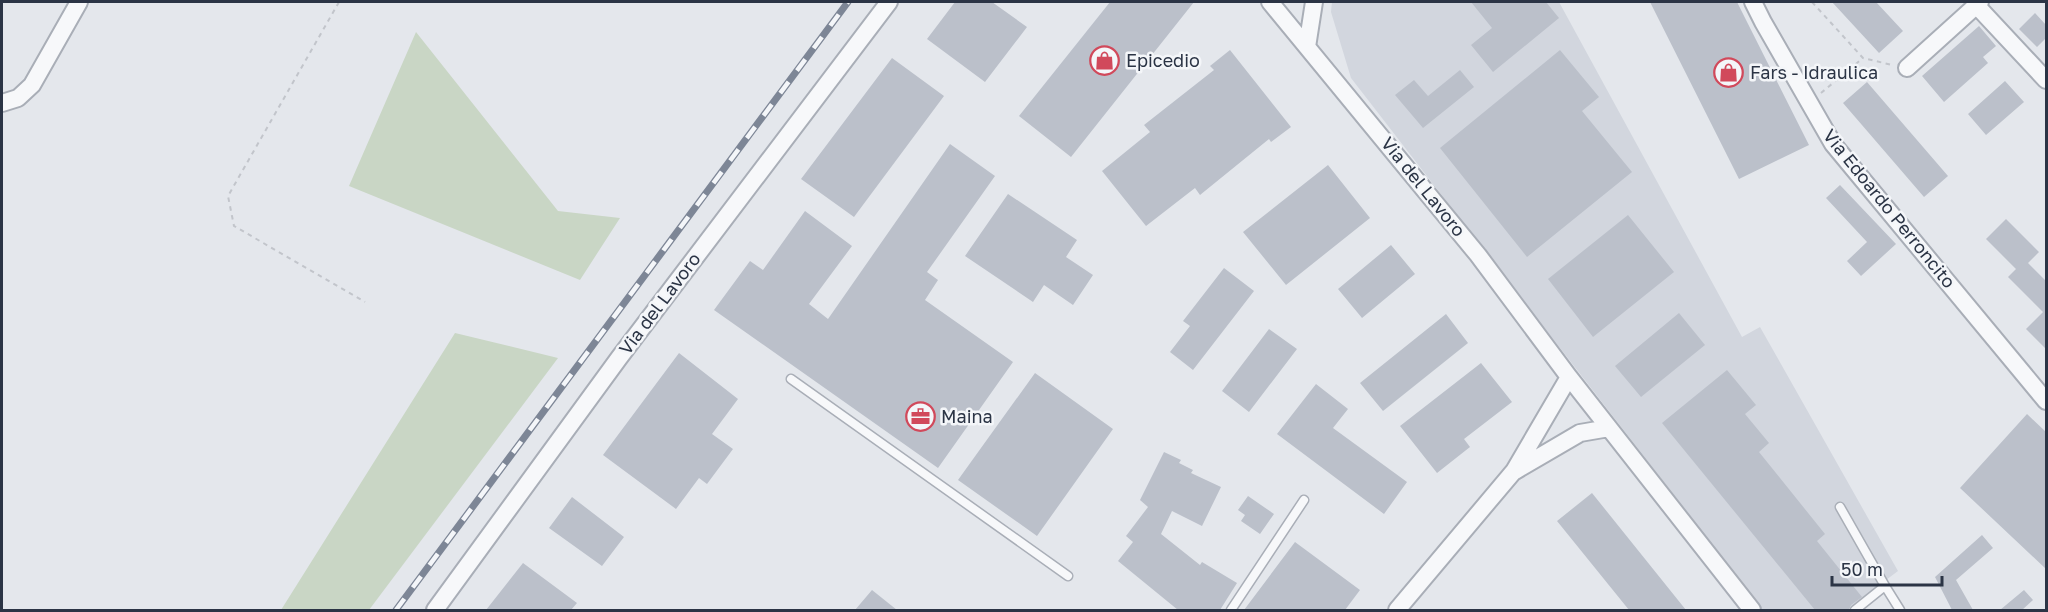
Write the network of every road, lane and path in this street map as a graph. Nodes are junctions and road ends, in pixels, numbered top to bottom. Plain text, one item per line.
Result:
1 (79, 2) edge
2 (339, 2) edge
3 (889, 2) edge
4 (1270, 2) edge
5 (1314, 2) edge
6 (1753, 2) edge
7 (1812, 2) edge
8 (1978, 3) edge
9 (1307, 47) junction
10 (1863, 58) junction
11 (1907, 68) joint
12 (2046, 80) edge
13 (2, 103) edge
14 (1809, 103) junction
15 (365, 302) dead end
16 (1569, 377) junction
17 (791, 380) dead end
18 (2046, 401) edge
19 (1609, 428) junction
20 (1514, 471) junction
21 (1304, 500) dead end
22 (1840, 507) dead end
23 (1068, 576) dead end
24 (1885, 586) junction
25 (435, 610) edge
26 (1231, 610) edge
27 (1397, 610) edge
28 (1752, 610) edge
29 (1855, 610) edge
30 (1900, 610) edge

1 - 13 street
2 - 15 path
3 - 25 street, Via del Lavoro
4 - 9 street, Via del Lavoro
5 - 9 street
6 - 14 street, Via Edoardo Perroncito
7 - 10 path
8 - 11 street
8 - 12 street
9 - 16 street, Via del Lavoro
10 - 11 path
10 - 14 path
14 - 18 street, Via Edoardo Perroncito
16 - 19 street, Via del Lavoro
16 - 20 street
17 - 23 lane
19 - 20 street
19 - 28 street, Via del Lavoro
20 - 27 street
21 - 26 lane
22 - 24 lane
24 - 29 lane
24 - 30 lane

